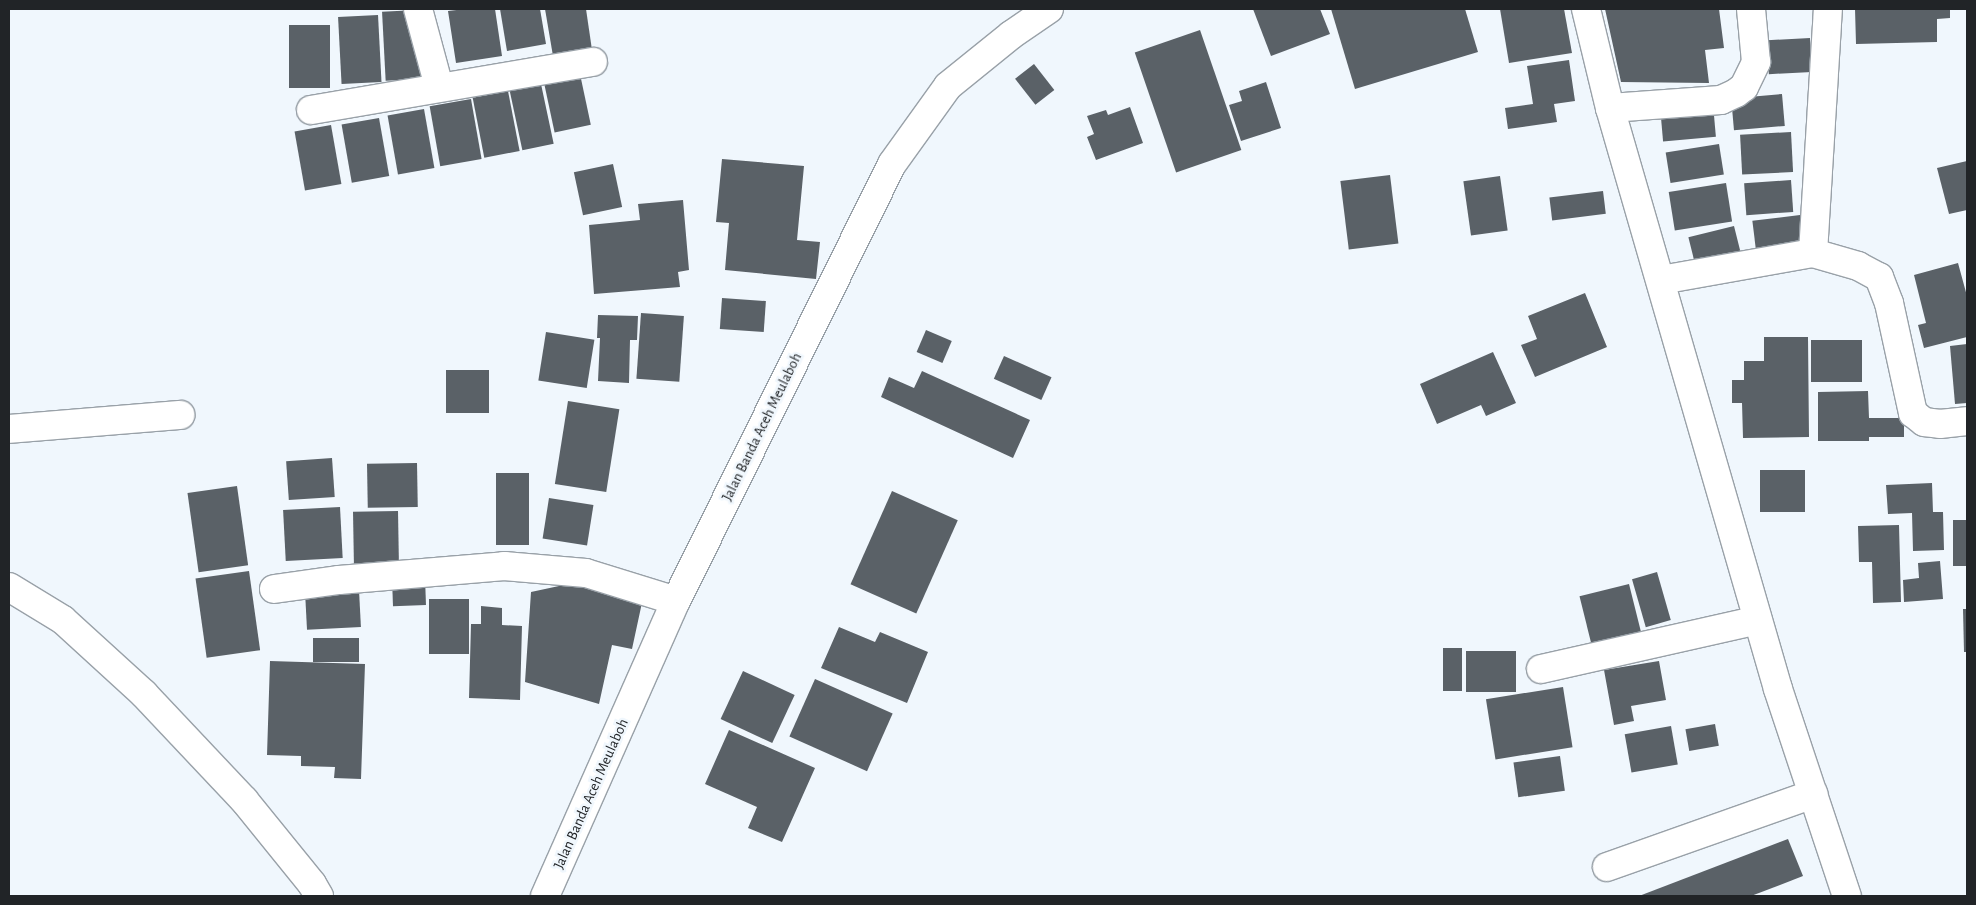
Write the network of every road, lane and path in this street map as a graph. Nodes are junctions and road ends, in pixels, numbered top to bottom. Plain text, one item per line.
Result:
1 (418, 9) edge
2 (1049, 9) edge
3 (1586, 9) edge
4 (1751, 9) edge
5 (1828, 9) edge
6 (593, 62) dead end
7 (439, 87) junction
8 (1610, 108) junction
9 (311, 110) dead end
10 (1814, 253) junction
11 (1661, 280) junction
12 (180, 415) dead end
13 (1967, 421) edge
14 (9, 429) edge
15 (9, 587) edge
16 (274, 589) dead end
17 (676, 601) junction
18 (1758, 620) junction
19 (1541, 668) dead end
20 (1813, 794) junction
21 (1607, 867) dead end
22 (320, 896) edge
23 (545, 896) edge
24 (1847, 896) edge

1 - 7 main road
2 - 17 main road, Jalan Banda Aceh Meulaboh
3 - 8 main road
4 - 8 main road
5 - 10 main road
6 - 7 main road
7 - 9 main road
8 - 11 main road
10 - 11 main road
10 - 13 main road
11 - 18 main road
12 - 14 main road
15 - 22 main road
16 - 17 main road
17 - 23 main road, Jalan Banda Aceh Meulaboh
18 - 19 main road
18 - 20 main road
20 - 21 main road
20 - 24 main road

